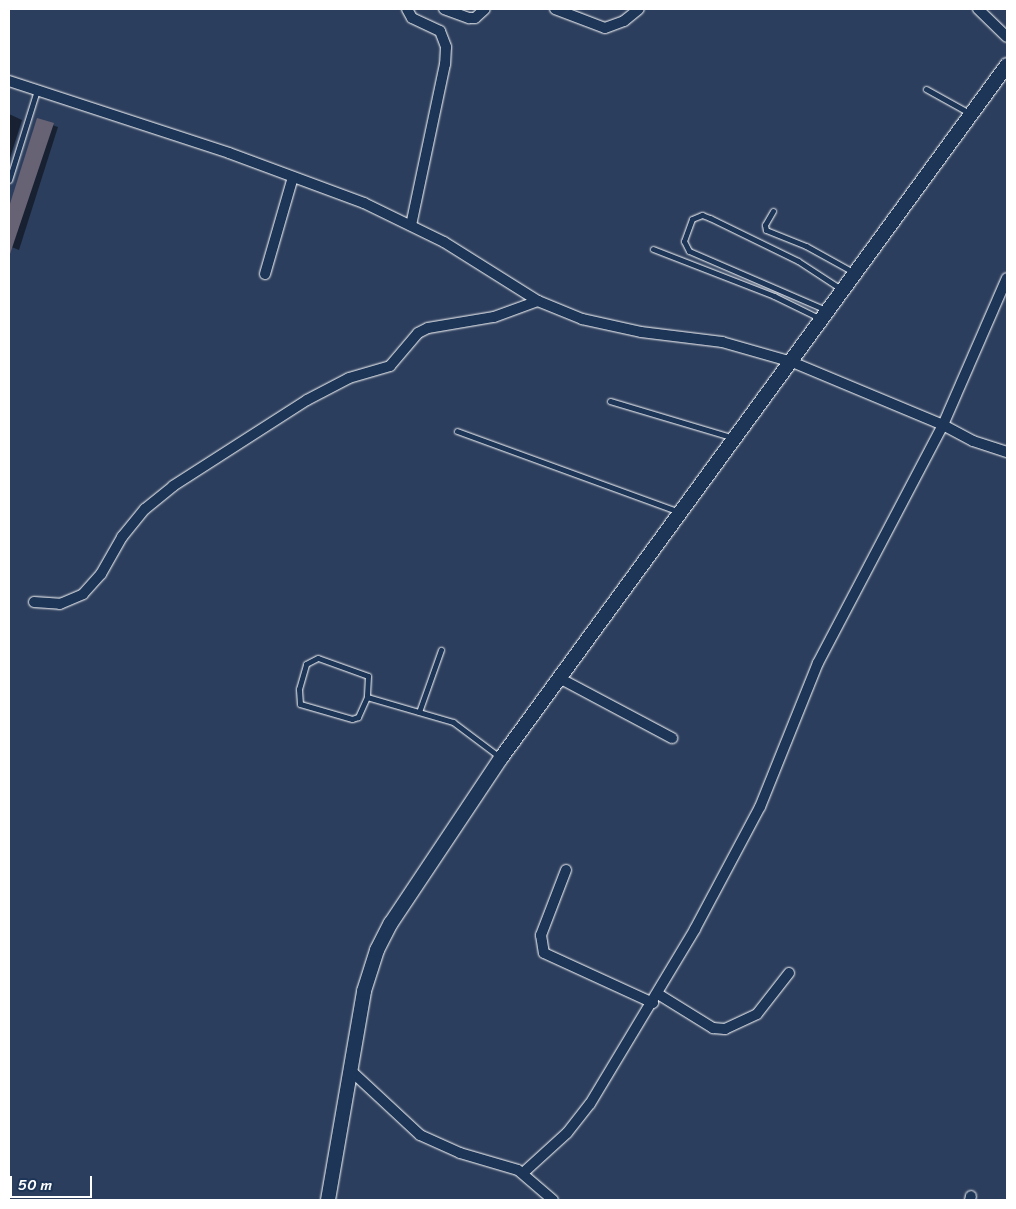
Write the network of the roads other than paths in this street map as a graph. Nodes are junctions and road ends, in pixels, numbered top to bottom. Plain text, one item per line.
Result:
1 (408, 9) edge
2 (444, 9) edge
3 (485, 9) edge
4 (558, 9) edge
5 (639, 9) edge
6 (978, 9) edge
7 (1007, 37) edge
8 (1007, 65) edge
9 (9, 81) edge
10 (926, 88) dead end
11 (37, 90) junction
12 (972, 115) junction
13 (293, 177) junction
14 (9, 180) edge
15 (773, 211) dead end
16 (411, 225) junction
17 (653, 248) dead end
18 (265, 274) dead end
19 (856, 274) junction
20 (1007, 278) edge
21 (843, 290) junction
22 (538, 301) junction
23 (825, 316) junction
24 (792, 362) junction
25 (610, 400) dead end
26 (943, 425) junction
27 (457, 431) dead end
28 (735, 438) junction
29 (1007, 452) edge
30 (680, 512) junction
31 (34, 602) dead end
32 (441, 650) dead end
33 (561, 678) junction
34 (367, 697) junction
35 (419, 712) junction
36 (672, 738) dead end
37 (501, 758) junction
38 (566, 870) dead end
39 (789, 973) dead end
40 (656, 998) junction
41 (349, 1069) junction
42 (523, 1173) junction
43 (542, 1196) edge
44 (328, 1200) edge
45 (553, 1200) edge

1 - 16 street
2 - 3 street
4 - 5 street
6 - 7 street
8 - 12 main road
9 - 11 street
10 - 12 lane
11 - 13 street
11 - 14 lane
12 - 19 main road
13 - 16 street
13 - 18 street
15 - 19 lane
16 - 22 street
17 - 23 lane
19 - 21 main road
20 - 26 street
21 - 23 main road
21 - 23 lane
22 - 24 street
22 - 31 street
23 - 24 main road
24 - 26 street
24 - 28 main road
25 - 28 lane
26 - 29 street
26 - 40 street
27 - 30 lane
28 - 30 main road
30 - 33 main road
32 - 35 lane
33 - 36 street
33 - 37 main road
34 - 34 lane
34 - 35 lane
35 - 37 lane
37 - 41 main road
38 - 40 street
39 - 40 street
40 - 42 street
41 - 42 street
41 - 44 main road
42 - 43 street
43 - 45 street

